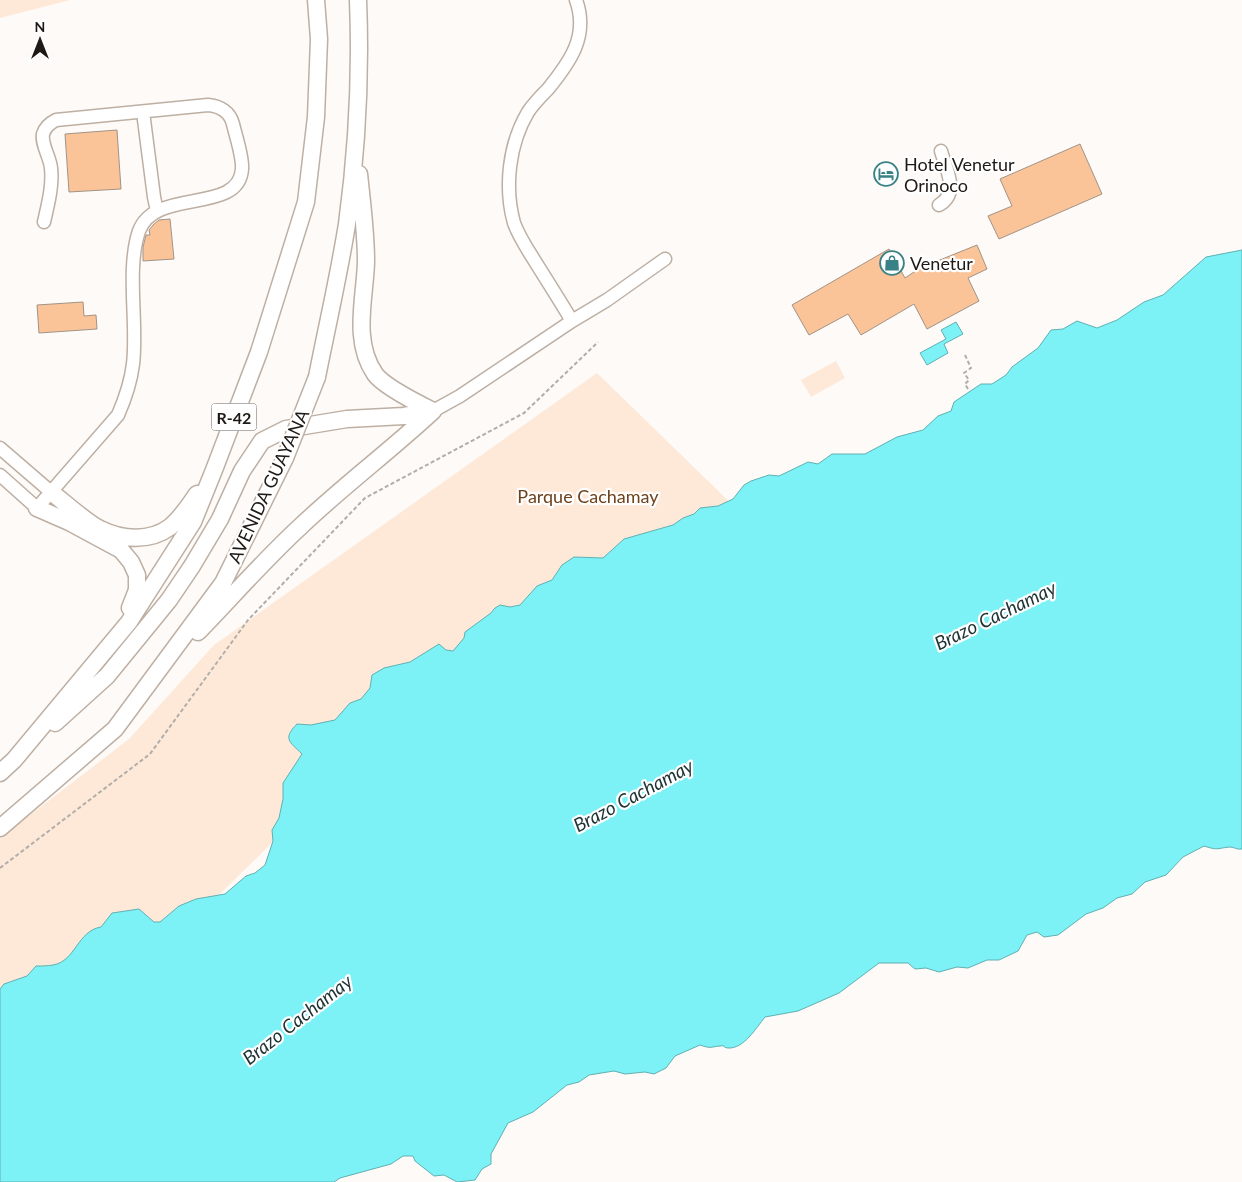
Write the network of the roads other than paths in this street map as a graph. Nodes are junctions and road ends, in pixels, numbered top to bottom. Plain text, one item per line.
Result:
1 (316, 0) edge
2 (358, 0) edge
3 (576, 0) edge
4 (143, 112) junction
5 (355, 140) junction
6 (941, 151) dead end
7 (939, 205) dead end
8 (157, 211) junction
9 (44, 222) dead end
10 (665, 259) dead end
11 (572, 321) junction
12 (433, 411) junction
13 (0, 448) edge
14 (214, 470) junction
15 (0, 475) edge
16 (51, 492) junction
17 (38, 508) junction
18 (101, 654) junction
19 (115, 729) junction
20 (14, 760) junction
21 (0, 773) edge
22 (0, 828) edge

1 - 14 main road, R-42
2 - 5 main road, AVENIDA GUAYANA
3 - 11 street
4 - 8 street
4 - 8 street
4 - 9 street
5 - 12 main road
5 - 19 main road, AVENIDA GUAYANA, bridge
6 - 7 street
8 - 16 street
10 - 11 street
11 - 12 street
12 - 19 main road
12 - 20 main road
13 - 16 street
14 - 16 main road
14 - 18 main road, R-42
15 - 17 street
16 - 17 street
17 - 18 main road
18 - 20 main road, R-42
19 - 22 main road, AVENIDA GUAYANA
20 - 21 main road, R-42

